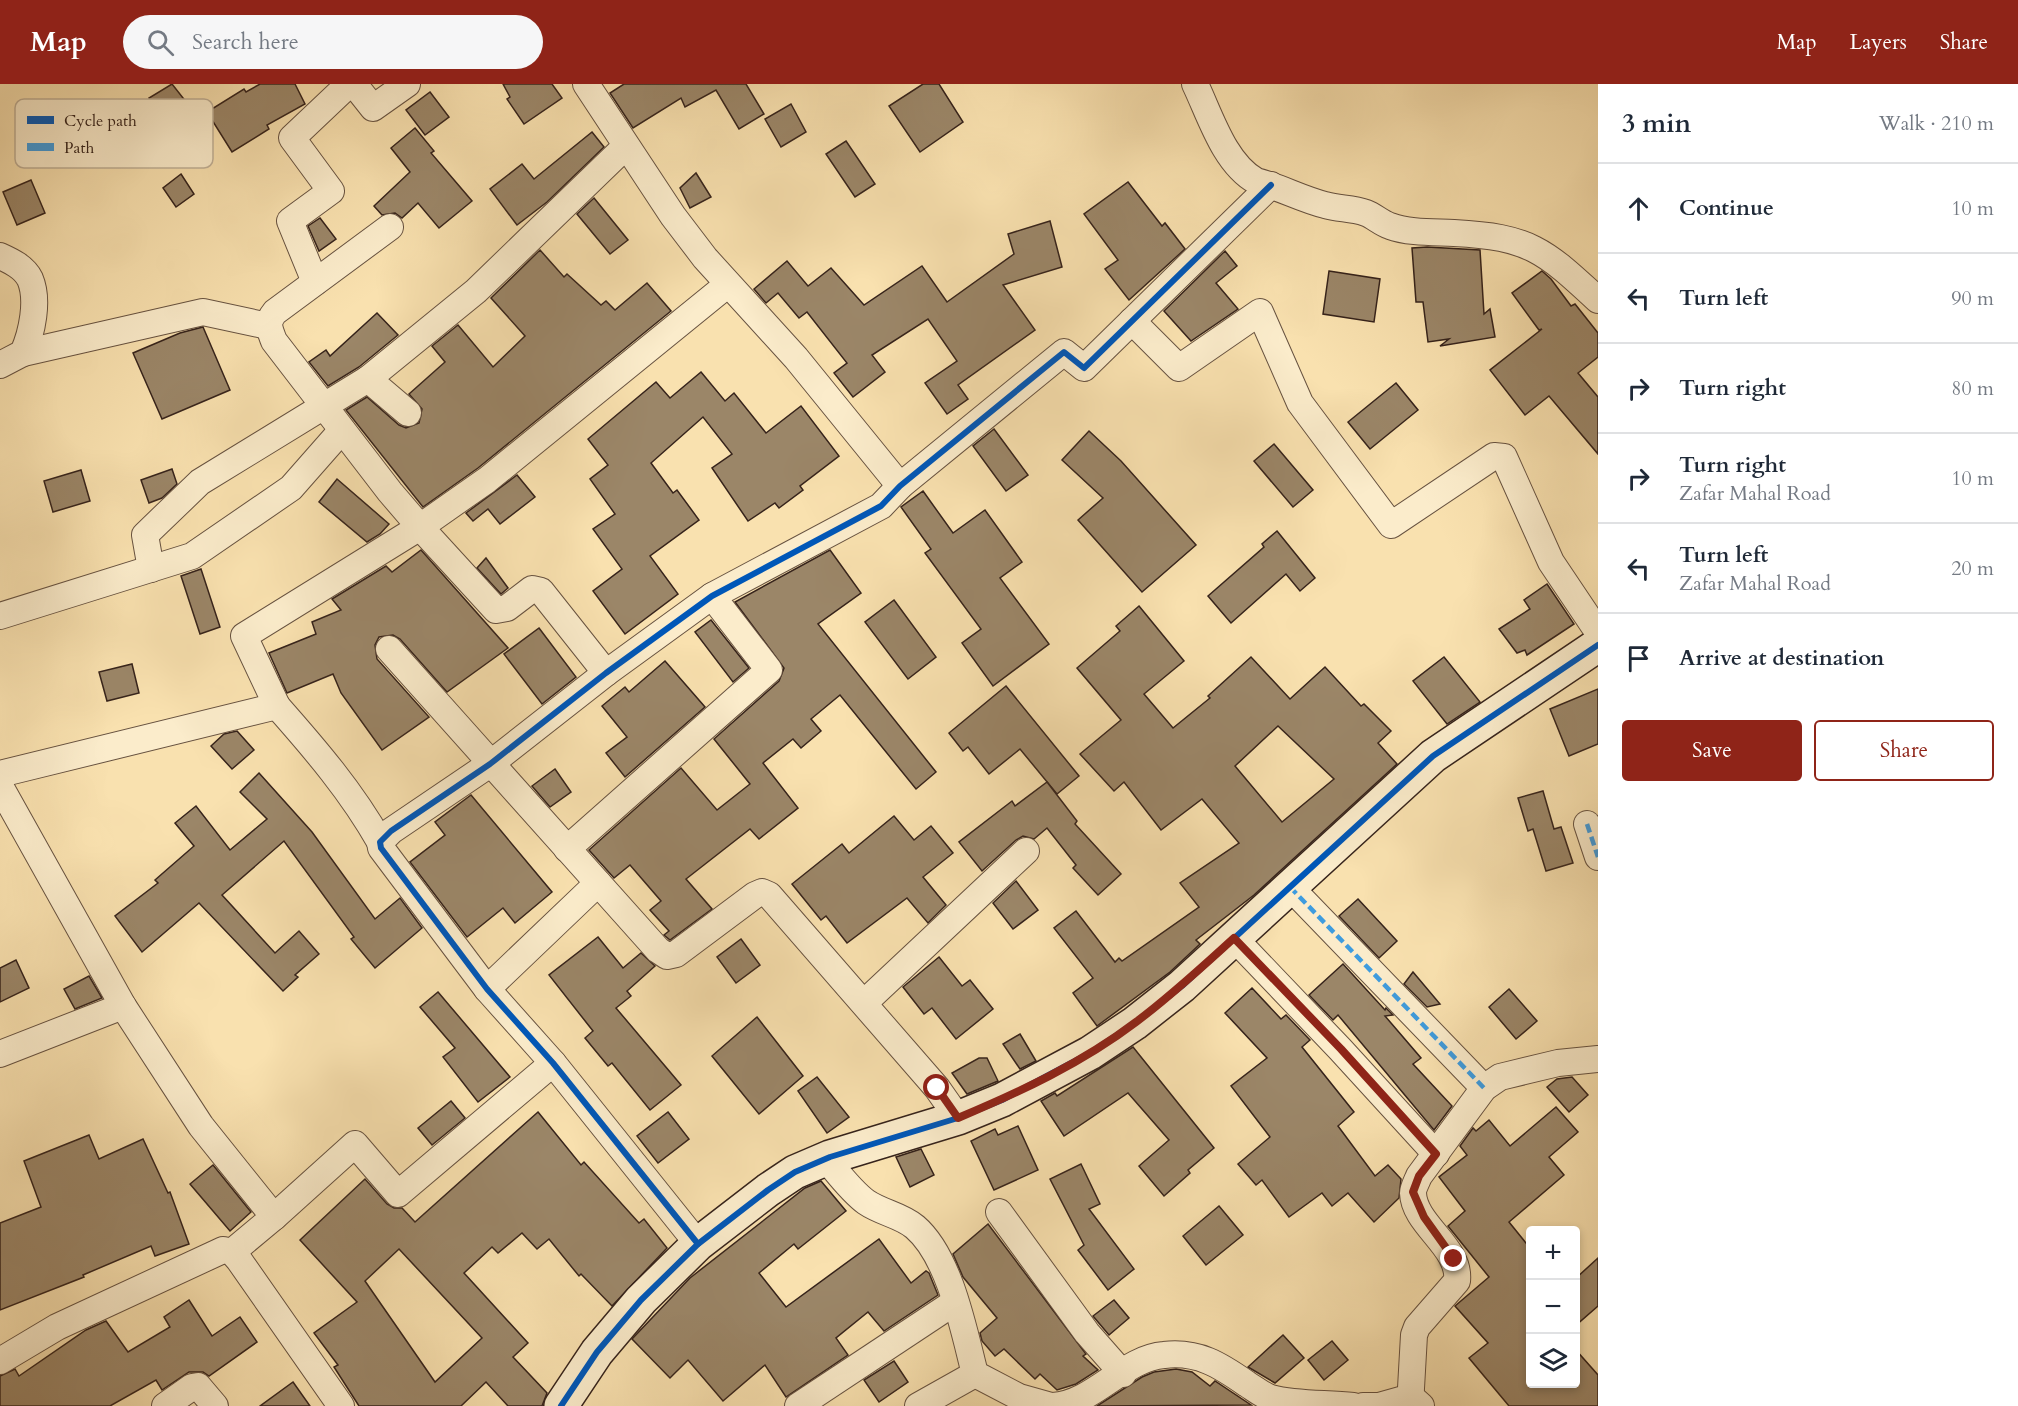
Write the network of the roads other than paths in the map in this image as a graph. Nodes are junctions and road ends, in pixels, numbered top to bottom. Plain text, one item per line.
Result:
1 (349, 84) edge
2 (354, 84) edge
3 (407, 84) edge
4 (586, 84) edge
5 (1195, 84) edge
6 (626, 146) junction
7 (1271, 185) junction
8 (390, 227) dead end
9 (0, 256) edge
10 (315, 282) junction
11 (727, 285) junction
12 (1598, 300) edge
13 (1132, 321) junction
14 (268, 326) junction
15 (23, 353) junction
16 (0, 365) edge
17 (368, 379) junction
18 (324, 407) junction
19 (408, 412) dead end
20 (342, 430) junction
21 (900, 486) junction
22 (420, 527) junction
23 (151, 569) junction
24 (712, 596) junction
25 (0, 616) edge
26 (1598, 632) edge
27 (1598, 645) edge
28 (389, 649) dead end
29 (606, 673) junction
30 (278, 706) junction
31 (490, 764) junction
32 (0, 774) edge
33 (0, 786) edge
34 (1587, 824) dead end
35 (380, 842) junction
36 (567, 849) junction
37 (1026, 851) dead end
38 (1598, 857) edge
39 (598, 883) junction
40 (1290, 887) junction
41 (1234, 938) junction
42 (488, 988) junction
43 (864, 1003) junction
44 (123, 1006) junction
45 (0, 1054) edge
46 (1598, 1059) edge
47 (553, 1063) junction
48 (1484, 1088) junction
49 (958, 1118) junction
50 (1436, 1154) junction
51 (826, 1159) junction
52 (999, 1212) dead end
53 (274, 1217) junction
54 (698, 1244) junction
55 (232, 1252) junction
56 (955, 1302) junction
57 (0, 1361) edge
58 (975, 1374) junction
59 (1123, 1374) junction
60 (569, 1402) edge
61 (1284, 1403) edge
62 (1414, 1403) edge
63 (337, 1405) edge
64 (165, 1406) edge
65 (215, 1406) edge
66 (798, 1406) edge
67 (918, 1406) edge
68 (1052, 1406) edge
69 (1353, 1406) edge
70 (1363, 1406) edge

1 - 10 street
2 - 3 street
4 - 6 street
5 - 7 street
6 - 11 street
6 - 17 street
7 - 12 street
7 - 13 street
8 - 10 street
9 - 15 street
10 - 14 street
11 - 21 street
11 - 22 street
13 - 21 street
13 - 26 street
14 - 15 street
14 - 18 street
15 - 16 street
17 - 18 street
17 - 19 street
18 - 20 street
18 - 23 street
20 - 22 street
20 - 23 street
21 - 24 street
22 - 29 street
22 - 30 street
23 - 25 street
24 - 29 street
24 - 36 street
27 - 40 street
28 - 31 street
29 - 31 street
30 - 32 street
30 - 35 street
31 - 35 street
31 - 36 street
33 - 44 street
34 - 38 street
35 - 42 street
36 - 39 street
37 - 43 street
39 - 42 street
39 - 43 street
40 - 41 street
40 - 48 street
41 - 49 street
41 - 50 street
42 - 47 street
43 - 49 street
44 - 45 street
44 - 53 street
46 - 48 street
47 - 53 street
47 - 54 street
48 - 50 street
49 - 51 street
50 - 62 street
51 - 54 street
51 - 56 street
52 - 59 street
53 - 55 street
54 - 60 street
55 - 57 street
55 - 63 street
56 - 58 street
56 - 66 street
58 - 67 street
58 - 68 street
59 - 61 street
59 - 68 street
61 - 69 street
62 - 70 street
64 - 65 street

